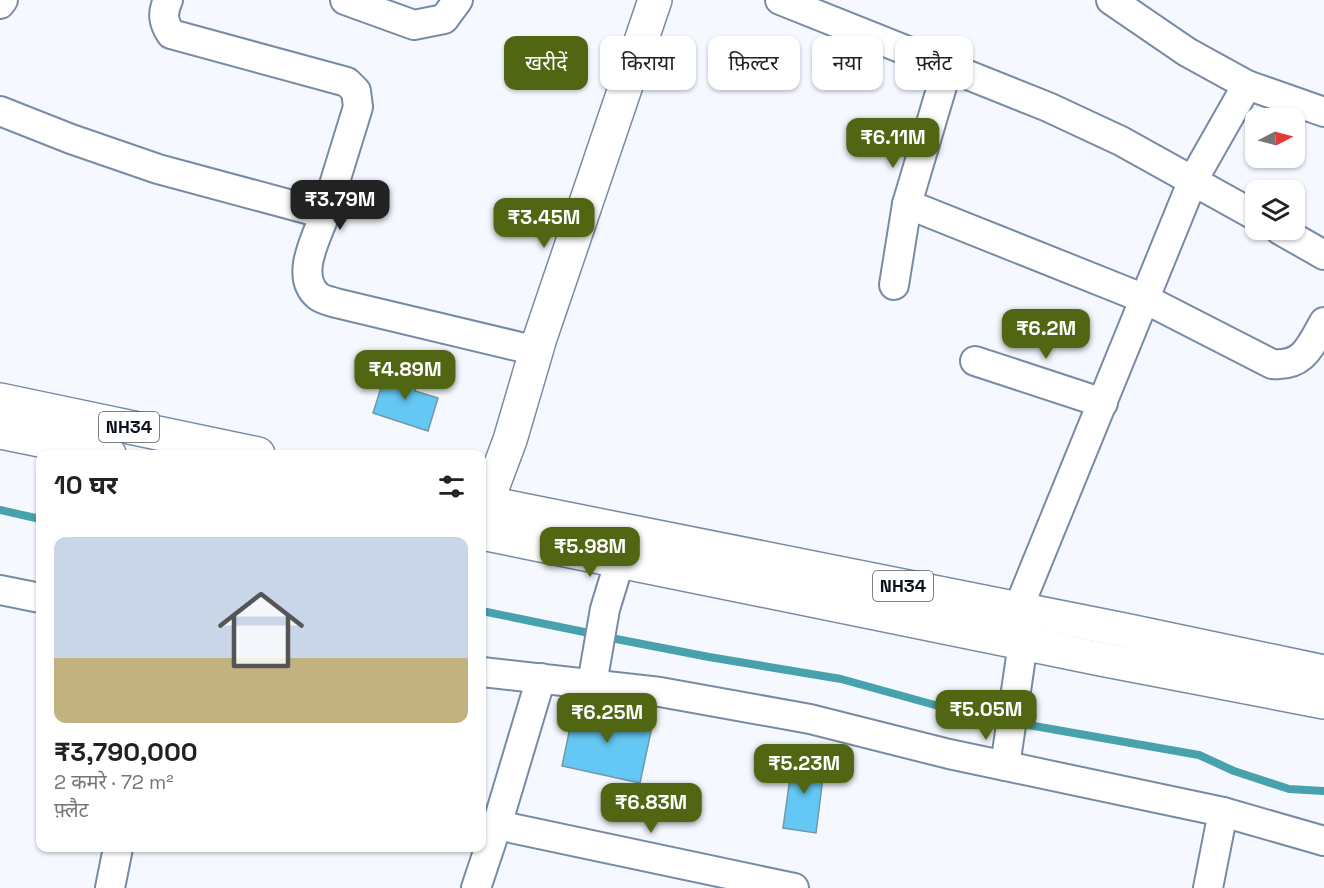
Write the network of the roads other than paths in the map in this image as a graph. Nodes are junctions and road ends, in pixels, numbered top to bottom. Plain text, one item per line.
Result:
1 (3, 0) edge
2 (168, 0) edge
3 (345, 0) edge
4 (458, 0) edge
5 (655, 0) edge
6 (780, 0) edge
7 (1111, 0) edge
8 (0, 4) edge
9 (895, 45) edge
10 (973, 76) edge
11 (1247, 85) junction
12 (941, 90) edge
13 (0, 111) edge
14 (1324, 112) edge
15 (1193, 180) junction
16 (906, 204) junction
17 (1245, 210) edge
18 (325, 214) junction
19 (1298, 240) edge
20 (1324, 255) edge
21 (894, 285) dead end
22 (1145, 299) junction
23 (1324, 322) edge
24 (537, 351) junction
25 (975, 360) dead end
26 (0, 400) edge
27 (1103, 403) junction
28 (0, 432) edge
29 (89, 450) edge
30 (239, 450) edge
31 (486, 505) edge
32 (486, 514) edge
33 (486, 514) edge
34 (620, 560) junction
35 (0, 590) edge
36 (36, 597) edge
37 (1018, 609) junction
38 (1023, 643) junction
39 (486, 672) edge
40 (1324, 672) edge
41 (541, 678) junction
42 (592, 684) junction
43 (1324, 702) edge
44 (1005, 766) junction
45 (1223, 812) junction
46 (497, 825) junction
47 (1324, 841) edge
48 (117, 852) edge
49 (110, 888) edge
50 (476, 888) edge
51 (794, 888) edge
52 (1208, 888) edge

1 - 8 street
2 - 18 street
3 - 4 street
5 - 24 main road
6 - 9 street
7 - 11 street
10 - 15 street
11 - 14 street
11 - 15 street
12 - 16 street
13 - 18 street
15 - 17 street
15 - 22 street
16 - 21 street
16 - 22 street
18 - 24 street
19 - 20 street
22 - 23 street
22 - 27 street
24 - 31 main road
25 - 27 street
26 - 30 main road, NH34
27 - 37 street
28 - 29 main road, NH34
32 - 34 main road, NH34
33 - 37 main road, NH34
34 - 38 main road, NH34
34 - 42 street
35 - 36 street
37 - 38 street
37 - 40 main road, NH34
38 - 43 main road, NH34
38 - 44 street
39 - 41 street
41 - 42 street
41 - 46 street
42 - 44 street
44 - 45 street
45 - 47 street
45 - 52 street
46 - 50 street
46 - 51 street
48 - 49 street

